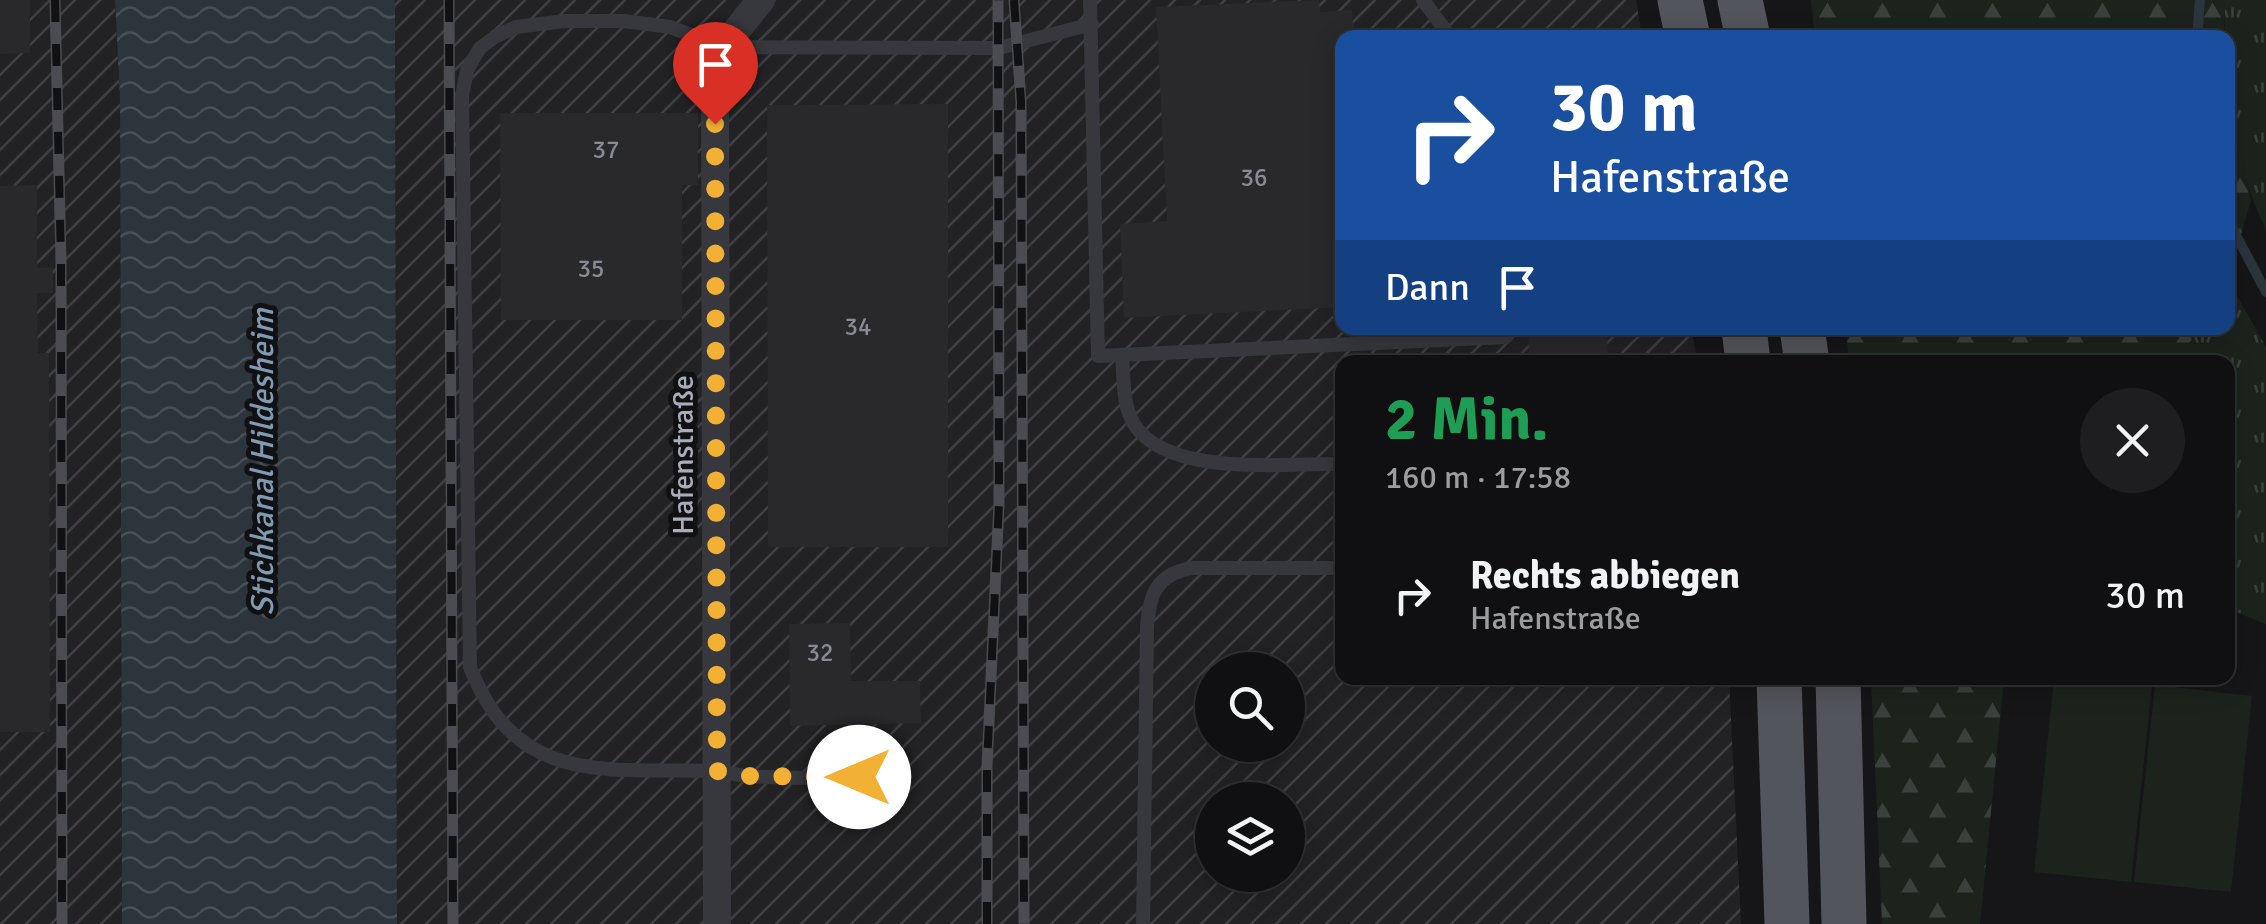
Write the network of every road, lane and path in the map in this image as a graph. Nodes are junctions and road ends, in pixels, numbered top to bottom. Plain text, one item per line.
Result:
1 (761, 0) edge
2 (1090, 0) edge
3 (1424, 0) edge
4 (1680, 0) edge
5 (1740, 0) edge
6 (1092, 24) junction
7 (1445, 30) edge
8 (1686, 30) edge
9 (1746, 30) edge
10 (723, 46) junction
11 (1506, 335) edge
12 (1122, 355) junction
13 (1335, 464) edge
14 (1335, 568) edge
15 (1779, 685) edge
16 (1838, 685) edge
17 (717, 771) junction
18 (896, 777) dead end
19 (717, 924) edge
20 (1143, 924) edge
21 (1787, 924) edge
22 (1844, 924) edge

1 - 10 street
2 - 6 lane
3 - 7 lane
4 - 8 main road
5 - 9 main road
6 - 10 lane
6 - 12 lane
10 - 17 street, Hafenstraße
10 - 17 lane
11 - 12 lane
12 - 13 lane
14 - 20 lane
15 - 21 main road
16 - 22 main road
17 - 18 lane
17 - 19 street, Hafenstraße

